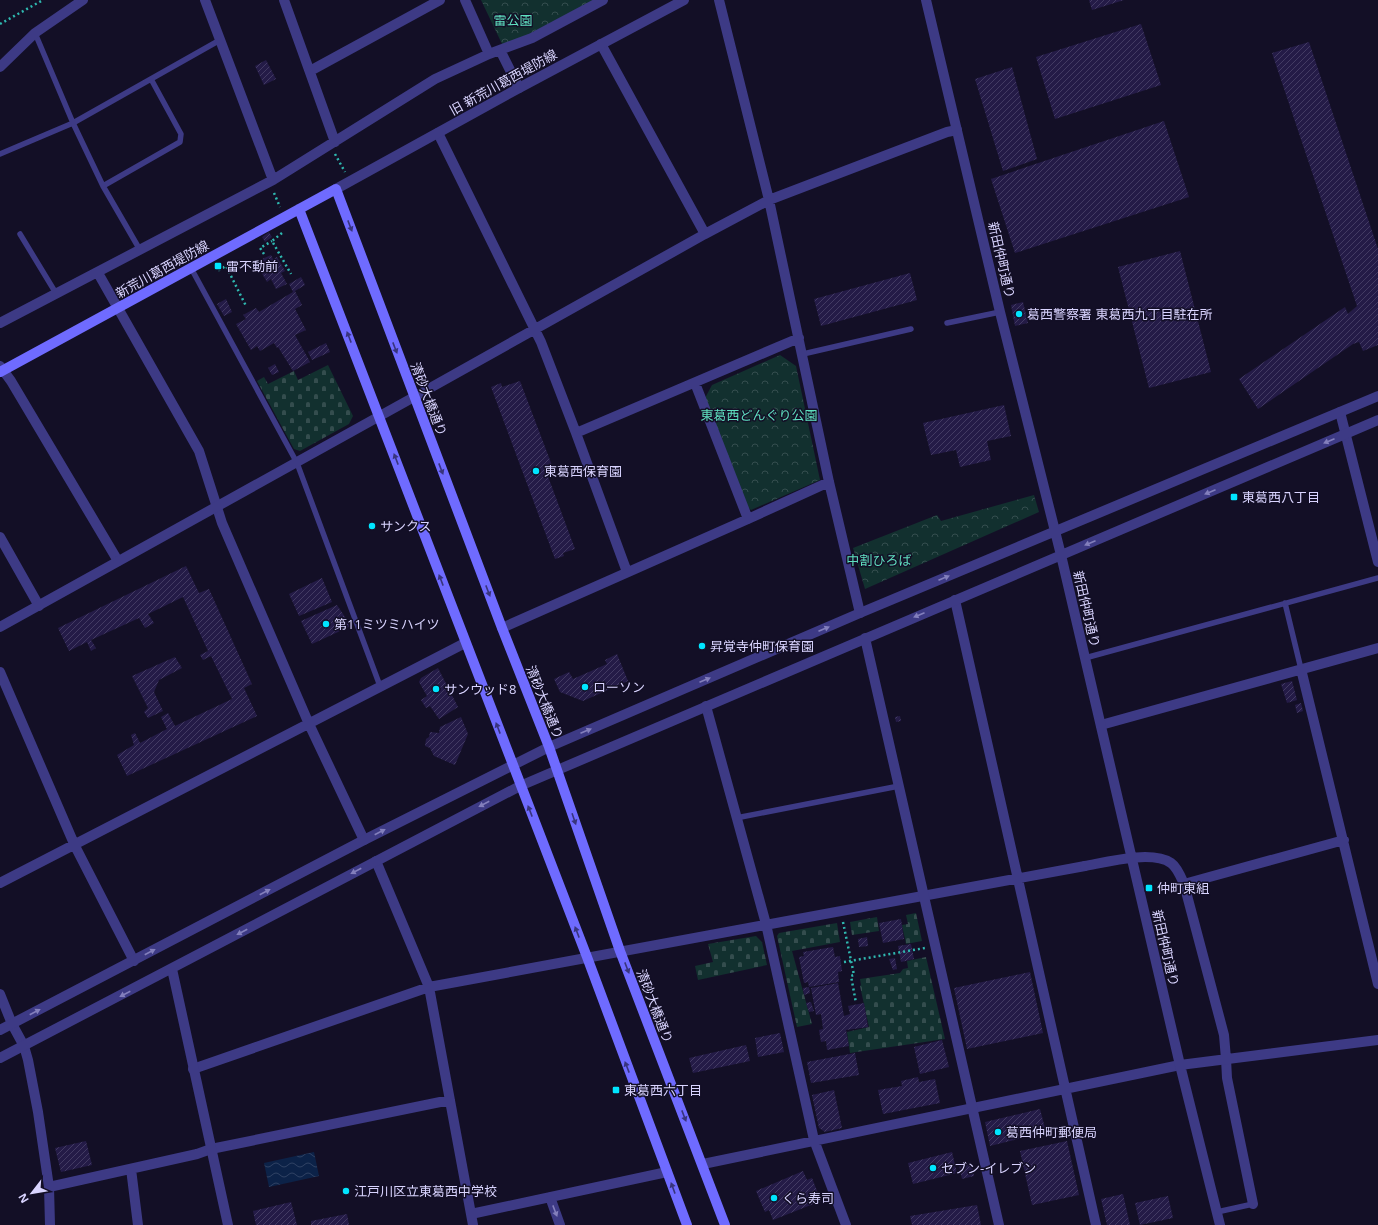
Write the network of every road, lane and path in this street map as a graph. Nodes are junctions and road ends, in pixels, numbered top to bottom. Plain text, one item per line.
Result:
1 (43, 0) edge
2 (83, 0) edge
3 (205, 0) edge
4 (284, 0) edge
5 (440, 0) edge
6 (465, 0) edge
7 (603, 0) edge
8 (684, 0) edge
9 (719, 0) edge
10 (926, 0) edge
11 (0, 24) edge
12 (35, 33) junction
13 (220, 40) junction
14 (601, 44) junction
15 (500, 50) junction
16 (489, 54) junction
17 (0, 67) edge
18 (310, 72) junction
19 (151, 79) junction
20 (519, 88) junction
21 (73, 123) junction
22 (957, 130) junction
23 (438, 133) junction
24 (335, 142) junction
25 (0, 154) edge
26 (335, 154) dead end
27 (346, 174) dead end
28 (273, 185) junction
29 (102, 186) junction
30 (336, 189) junction
31 (769, 200) junction
32 (299, 210) junction
33 (281, 211) dead end
34 (285, 231) dead end
35 (20, 234) dead end
36 (705, 234) junction
37 (272, 241) junction
38 (140, 250) junction
39 (264, 254) dead end
40 (209, 258) junction
41 (191, 268) junction
42 (98, 273) junction
43 (291, 274) dead end
44 (57, 295) junction
45 (246, 306) dead end
46 (118, 308) junction
47 (1000, 312) junction
48 (0, 323) edge
49 (946, 323) dead end
50 (911, 329) dead end
51 (535, 330) junction
52 (799, 338) junction
53 (803, 354) junction
54 (1, 370) edge
55 (695, 383) junction
56 (1378, 396) edge
57 (414, 397) junction
58 (1340, 412) junction
59 (380, 416) junction
60 (1378, 420) edge
61 (576, 433) junction
62 (1345, 434) junction
63 (297, 462) junction
64 (829, 482) junction
65 (218, 506) junction
66 (748, 519) junction
67 (1055, 531) junction
68 (0, 537) edge
69 (1376, 540) edge
70 (1061, 555) junction
71 (118, 561) junction
72 (1378, 562) edge
73 (627, 572) junction
74 (1378, 578) edge
75 (955, 600) junction
76 (1285, 603) junction
77 (39, 606) junction
78 (860, 613) junction
79 (0, 627) edge
80 (502, 628) junction
81 (865, 638) junction
82 (465, 643) junction
83 (1378, 648) edge
84 (1085, 658) junction
85 (1301, 669) junction
86 (0, 672) edge
87 (380, 686) junction
88 (706, 706) junction
89 (309, 724) junction
90 (1101, 725) junction
91 (549, 747) junction
92 (512, 764) junction
93 (557, 769) junction
94 (520, 786) junction
95 (899, 786) junction
96 (736, 818) junction
97 (364, 840) junction
98 (1344, 840) junction
99 (75, 846) junction
100 (1131, 858) junction
101 (376, 861) junction
102 (1018, 878) junction
103 (0, 883) edge
104 (1184, 884) junction
105 (923, 896) junction
106 (841, 911) junction
107 (766, 924) junction
108 (935, 946) junction
109 (620, 951) junction
110 (586, 957) junction
111 (134, 961) junction
112 (851, 961) junction
113 (844, 962) dead end
114 (172, 969) junction
115 (1378, 984) edge
116 (429, 986) junction
117 (0, 994) edge
118 (856, 1003) dead end
119 (12, 1024) junction
120 (0, 1030) edge
121 (1378, 1040) edge
122 (24, 1046) junction
123 (0, 1058) edge
124 (1226, 1059) junction
125 (1180, 1065) junction
126 (193, 1069) junction
127 (1065, 1089) junction
128 (450, 1100) junction
129 (973, 1108) junction
130 (814, 1140) junction
131 (211, 1149) junction
132 (703, 1164) junction
133 (131, 1169) junction
134 (667, 1172) junction
135 (49, 1187) junction
136 (550, 1197) junction
137 (1253, 1204) joint
138 (1216, 1212) junction
139 (471, 1214) junction
140 (50, 1225) edge
141 (138, 1225) edge
142 (228, 1225) edge
143 (473, 1225) edge
144 (560, 1225) edge
145 (687, 1225) edge
146 (725, 1225) edge
147 (846, 1225) edge
148 (999, 1225) edge
149 (1096, 1225) edge
150 (1220, 1225) edge

1 - 11 path
2 - 12 street
3 - 13 street
4 - 18 street
5 - 18 street
6 - 16 street
7 - 15 street
8 - 14 street, 旧 新荒川葛西堤防線
9 - 31 street
10 - 22 street, 新田仲町通り
12 - 17 street
12 - 21 lane
13 - 19 lane
13 - 28 street
14 - 20 street, 旧 新荒川葛西堤防線
14 - 36 street
15 - 16 street
15 - 20 street
16 - 24 street
18 - 24 street
19 - 21 lane
19 - 29 lane
20 - 23 street, 旧 新荒川葛西堤防線
21 - 25 lane
21 - 29 lane
22 - 31 street
22 - 47 street, 新田仲町通り
23 - 30 street, 旧 新荒川葛西堤防線
23 - 51 street
24 - 28 street
26 - 27 path
28 - 33 path
28 - 38 street
29 - 38 lane
30 - 32 main road, 新荒川葛西堤防線
30 -> 57 main road, 清砂大橋通り
31 - 36 street
31 - 52 street
32 - 40 main road, 新荒川葛西堤防線
59 -> 32 main road
34 - 37 path
35 - 44 lane
36 - 51 street
37 - 39 path
37 - 43 path
38 - 42 street
40 - 41 main road, 新荒川葛西堤防線
40 - 45 path
41 - 46 main road, 新荒川葛西堤防線
41 - 63 lane
42 - 44 street
42 - 46 street
44 - 48 street
46 - 54 main road, 新荒川葛西堤防線
46 - 65 street
47 - 49 lane
47 - 67 street, 新田仲町通り
50 - 53 lane
51 - 57 street
51 - 61 street
52 - 53 street
52 - 55 street
53 - 64 street
54 - 71 street
55 - 61 street
55 - 66 street
56 - 58 street
57 - 59 street
57 -> 80 main road, 清砂大橋通り
58 - 62 street
58 - 67 street
59 - 63 street
82 -> 59 main road
60 - 62 street
61 - 73 street
62 - 69 street
62 -> 70 street
63 - 65 street
63 - 87 lane
64 - 66 street
64 - 78 street
65 - 71 street
65 - 89 street
66 - 73 street
67 - 70 street, 新田仲町通り
78 -> 67 street
68 - 77 street
69 - 72 street
70 - 75 street
70 - 84 street, 新田仲町通り
71 - 77 street
73 - 80 street
74 - 76 lane
75 -> 81 street
75 - 102 street
76 - 84 lane
76 - 85 lane
77 - 79 street
91 -> 78 street
80 - 91 main road, 清砂大橋通り
81 - 88 street
81 - 95 street
82 - 87 street
92 -> 82 main road
83 - 85 street
84 - 90 street, 新田仲町通り
85 - 90 street
85 - 98 street
86 - 99 street
87 - 89 street
88 - 93 street
88 - 96 street
89 - 97 street
89 - 99 street
90 - 100 street, 新田仲町通り
91 - 92 street
91 - 93 main road, 清砂大橋通り
92 - 94 main road
97 -> 92 street
93 - 94 street
93 -> 109 main road, 清砂大橋通り
94 -> 101 street
110 -> 94 main road
95 - 96 lane
95 - 105 street
96 - 107 street
111 -> 97 street
98 - 104 street
98 - 115 street
99 - 103 street
99 - 111 street
100 - 102 street
100 - 104 street
100 - 125 street, 新田仲町通り
101 -> 114 street
101 - 116 street
102 - 105 street
102 - 127 street
104 - 124 street
105 - 106 street
105 - 108 street
106 - 107 street
106 - 112 path
107 - 109 street
107 - 130 street
108 - 112 path
108 - 129 street
109 - 110 street
109 -> 132 main road, 清砂大橋通り
110 - 116 street
134 -> 110 main road
119 -> 111 street
112 - 113 path
112 - 118 path
114 -> 122 street
114 - 126 street
116 - 126 street
116 - 128 street
117 - 119 street
119 - 120 street
119 - 122 street
121 - 124 street
122 - 123 street
122 - 135 street
124 - 125 street
124 - 137 street
125 - 127 street
125 - 138 street, 新田仲町通り
126 - 131 street
127 - 129 street
127 - 149 street
128 - 131 street
128 - 139 street
129 - 130 street
129 - 148 street
130 - 132 street
130 - 147 street
131 - 133 street
131 - 142 street
132 - 146 main road, 清砂大橋通り
133 - 135 street
133 - 141 street
134 - 136 street
145 -> 134 main road
135 - 140 street
136 - 139 street
136 -> 144 street
137 - 138 lane
138 - 150 street, 新田仲町通り
139 - 143 street

